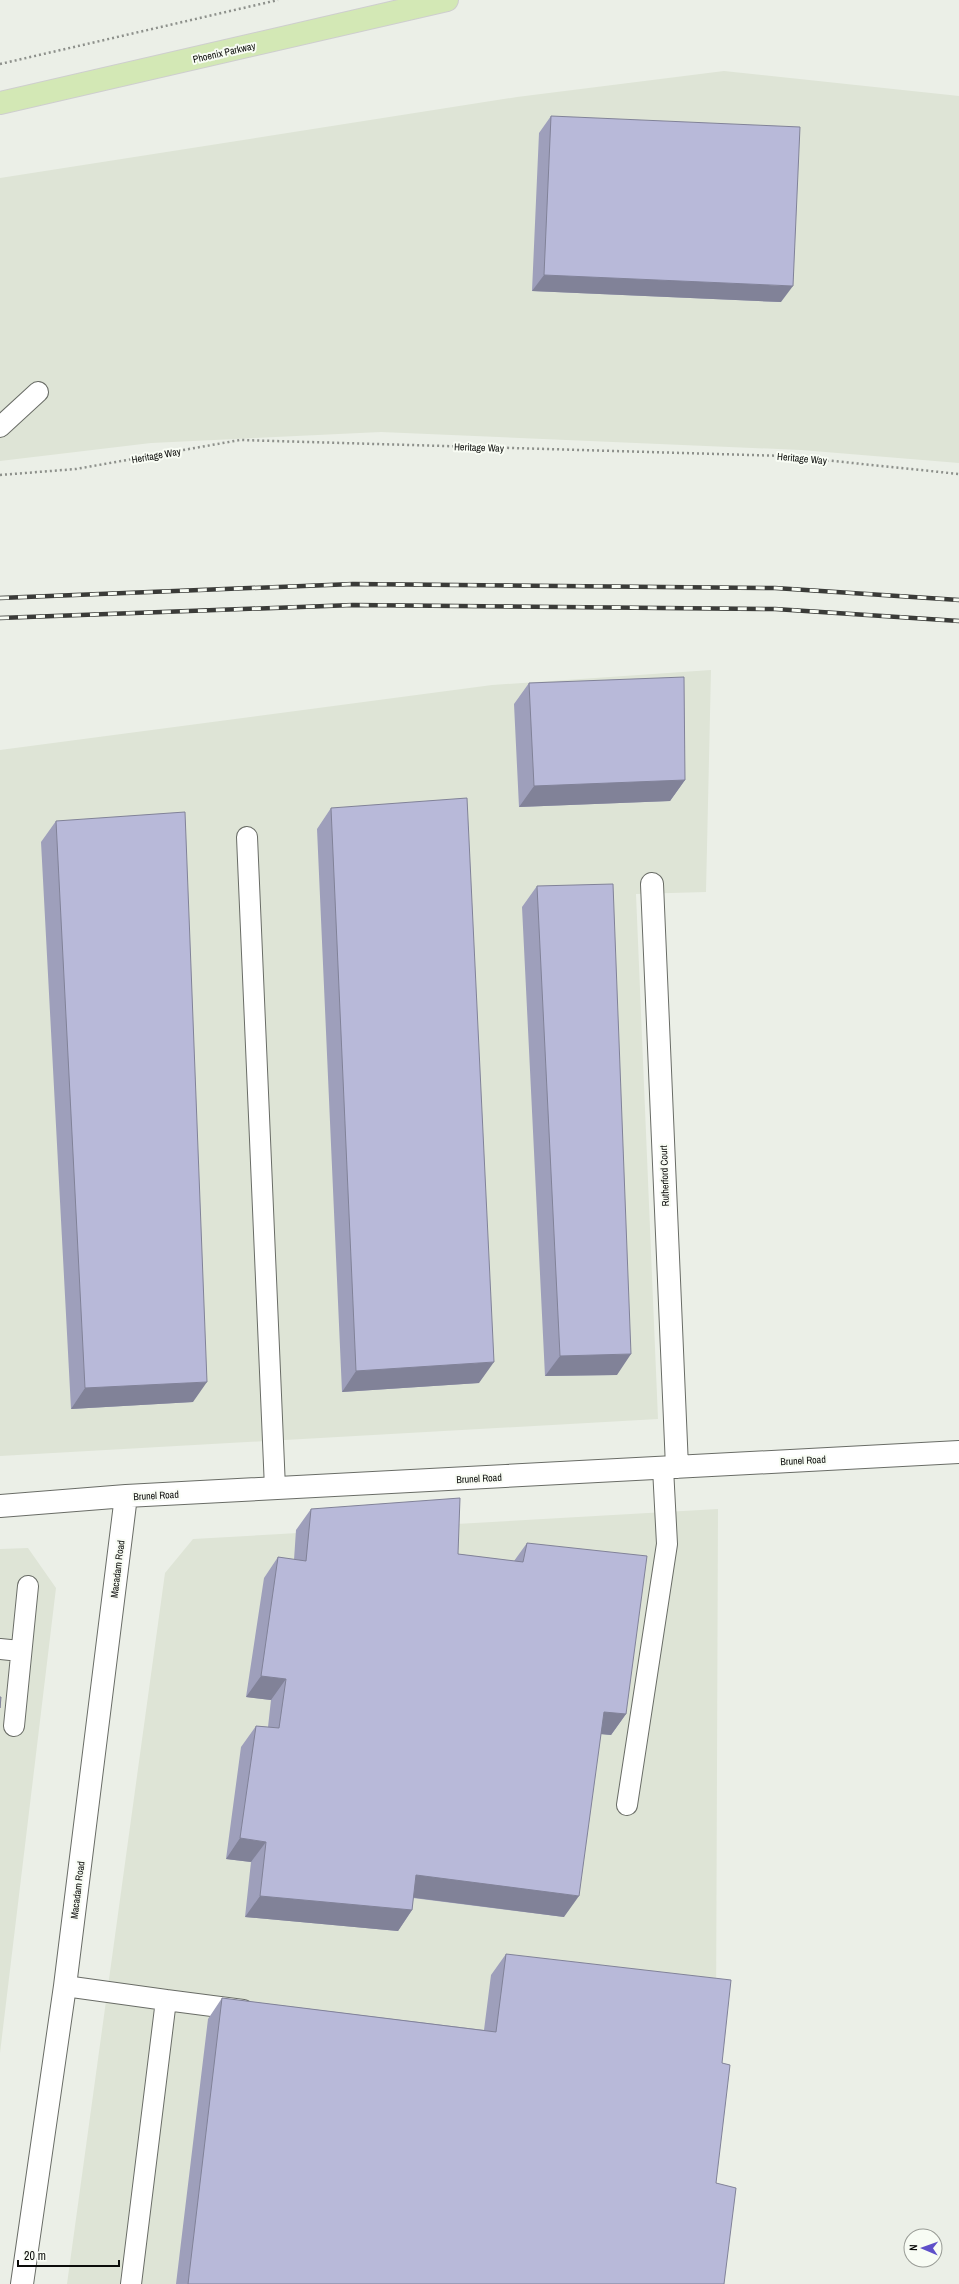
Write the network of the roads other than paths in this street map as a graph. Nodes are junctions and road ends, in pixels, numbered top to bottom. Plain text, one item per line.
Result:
1 (447, 0) edge
2 (0, 103) edge
3 (38, 392) dead end
4 (0, 427) edge
5 (247, 837) dead end
6 (652, 884) dead end
7 (959, 1452) edge
8 (670, 1468) junction
9 (275, 1488) junction
10 (126, 1496) junction
11 (0, 1506) edge
12 (28, 1586) dead end
13 (0, 1648) edge
14 (20, 1651) junction
15 (14, 1726) dead end
16 (627, 1805) dead end
17 (65, 1986) junction
18 (166, 2000) junction
19 (264, 2013) edge
20 (22, 2284) edge
21 (131, 2284) edge

1 - 2 main road, Phoenix Parkway
3 - 4 lane
5 - 9 lane
6 - 8 street, Rutherford Court
7 - 8 street, Brunel Road
8 - 9 street, Brunel Road
8 - 16 lane
9 - 10 street, Brunel Road
10 - 11 street, Brunel Road
10 - 17 street, Macadam Road
12 - 14 lane
13 - 14 lane
14 - 15 lane
17 - 18 lane
17 - 20 street, Macadam Road
18 - 19 lane
18 - 21 lane

